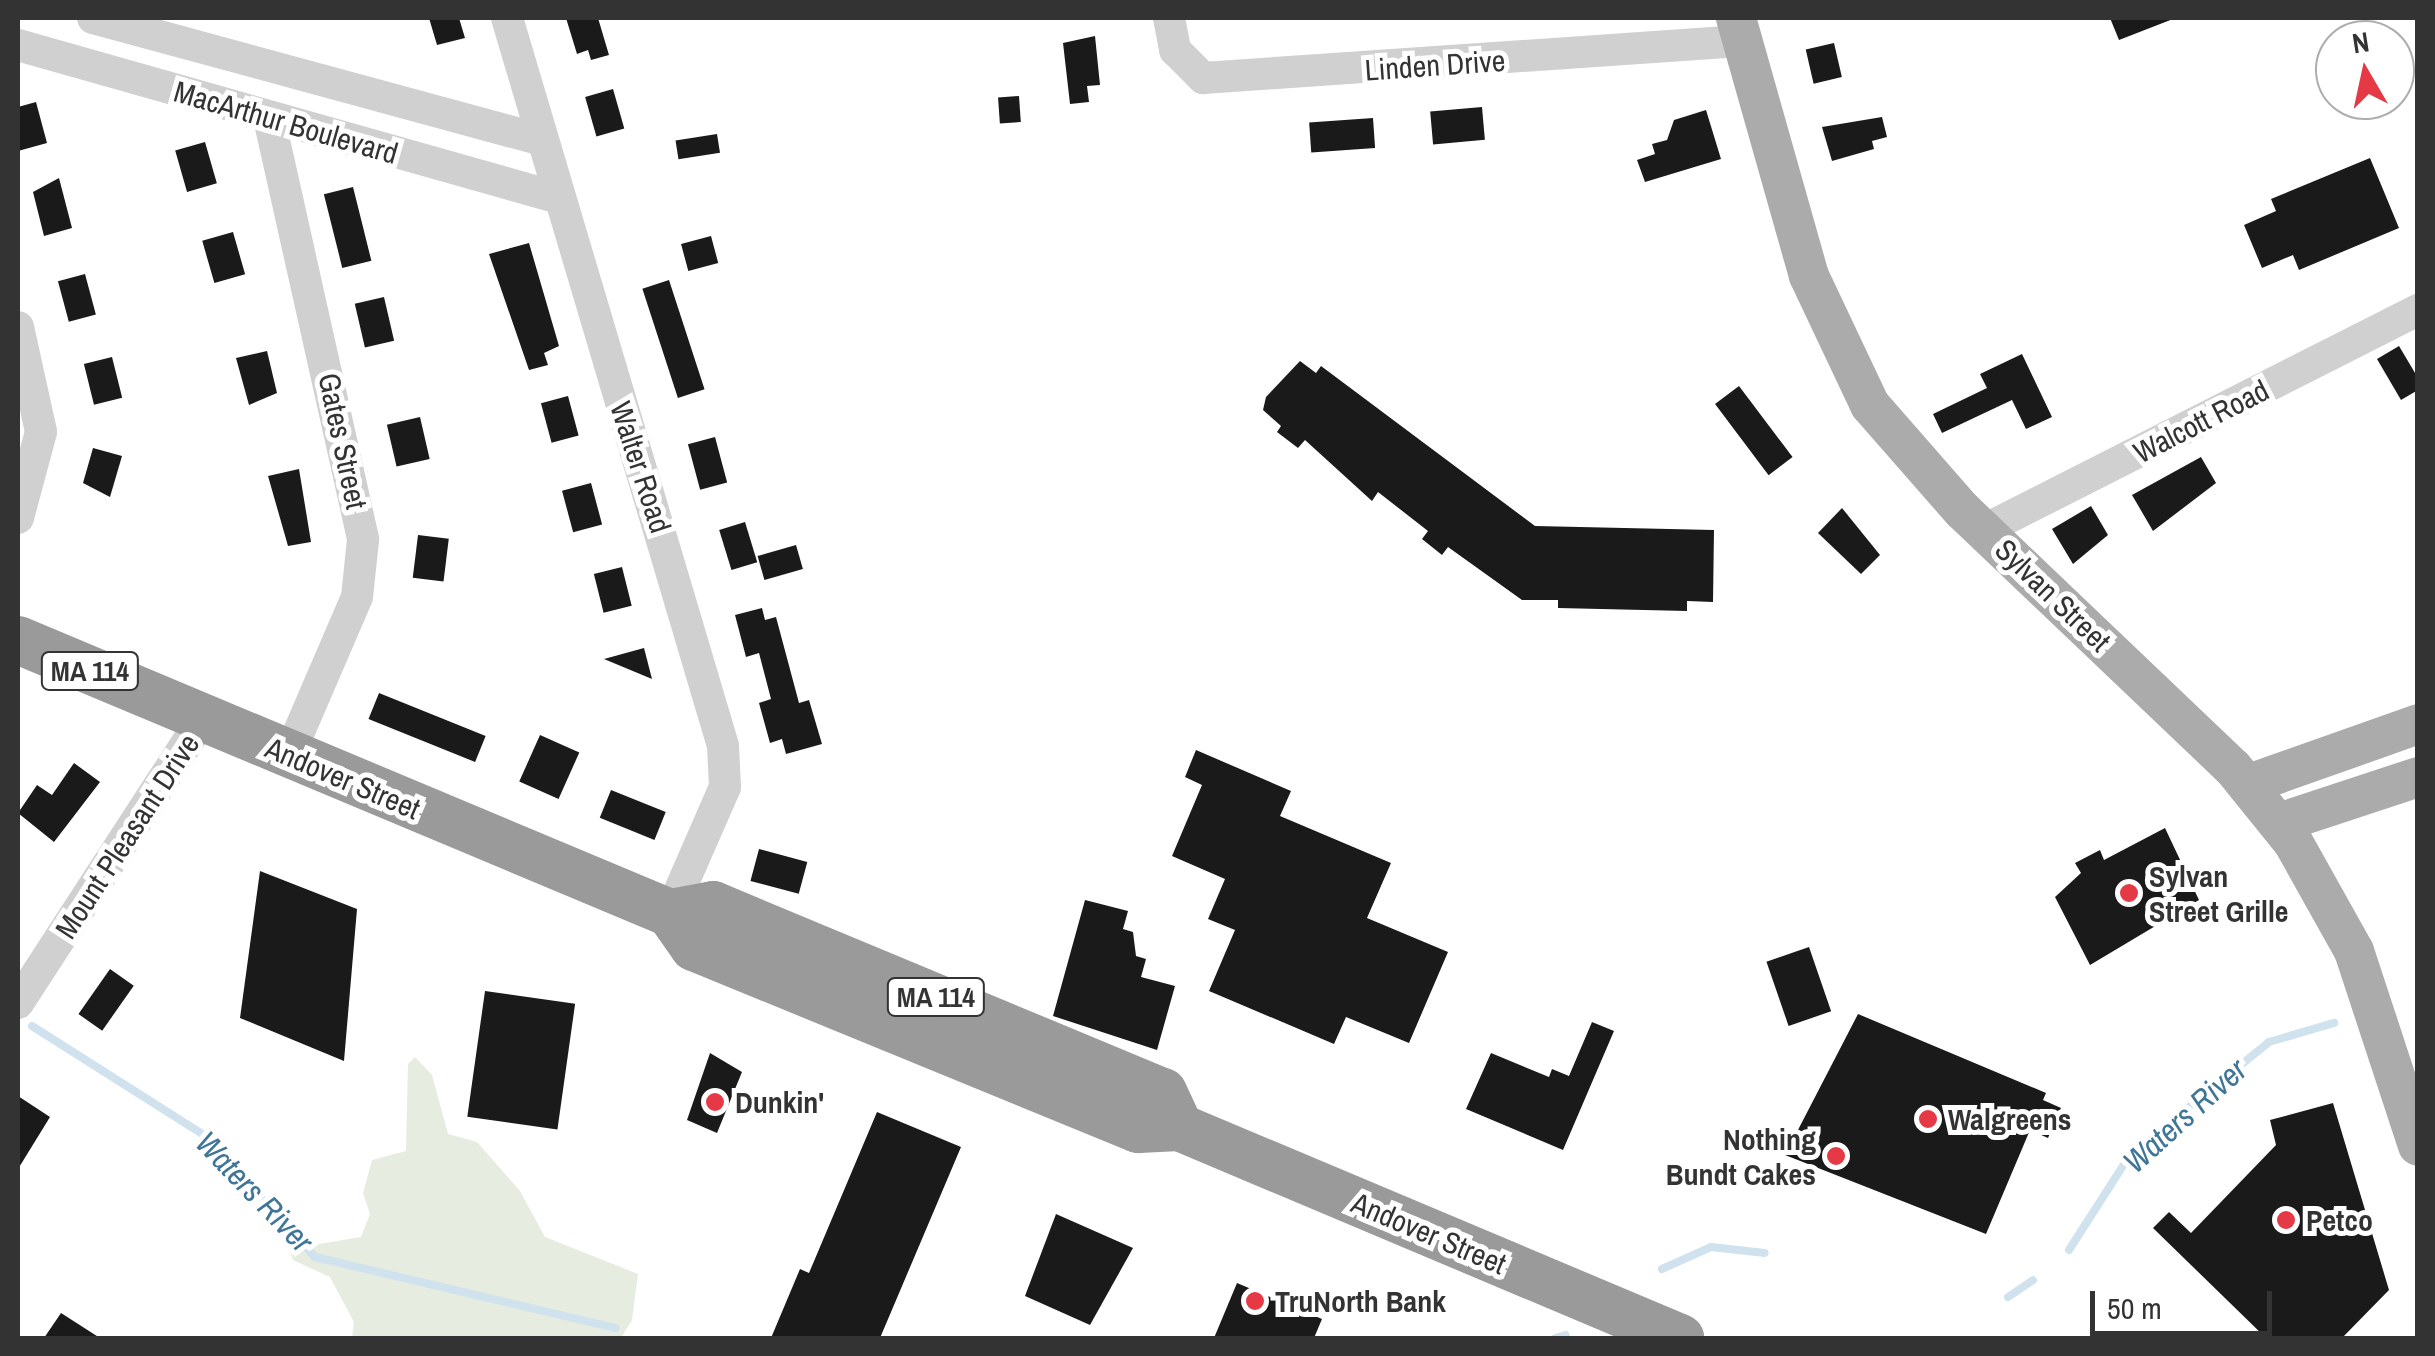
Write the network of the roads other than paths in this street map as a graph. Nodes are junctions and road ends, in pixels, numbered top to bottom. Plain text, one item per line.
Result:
1 (94, 18) edge
2 (507, 18) edge
3 (1169, 18) edge
4 (1738, 29) edge
5 (18, 45) edge
6 (269, 118) junction
7 (539, 138) junction
8 (555, 197) junction
9 (2418, 310) edge
10 (18, 327) edge
11 (18, 518) edge
12 (1984, 530) junction
13 (18, 640) edge
14 (203, 718) junction
15 (2418, 724) edge
16 (289, 756) junction
17 (2418, 777) edge
18 (2249, 784) junction
19 (2332, 805) junction
20 (2278, 823) junction
21 (2318, 887) junction
22 (670, 913) junction
23 (18, 1003) edge
24 (2418, 1146) edge
25 (1680, 1338) edge

1 - 7 street, MacArthur Boulevard
2 - 7 street, Walter Road
3 - 4 street, Linden Drive
4 - 12 main road, Sylvan Street
5 - 6 street, MacArthur Boulevard
6 - 8 street, MacArthur Boulevard
6 - 16 street, Gates Street
7 - 8 street, Walter Road
8 - 22 street, Walter Road
9 - 12 street, Walcott Road
10 - 11 street
12 - 18 main road, Sylvan Street
13 - 14 highway, Andover Street / MA 114
14 - 16 highway, Andover Street / MA 114
14 - 23 street, Mount Pleasant Drive
15 - 18 main road
16 - 22 highway, Andover Street / MA 114
17 - 19 main road
18 - 20 main road, Sylvan Street
19 - 20 main road
19 - 21 main road
20 - 21 main road, Sylvan Street
21 - 24 main road, Sylvan Street
22 - 25 highway, Andover Street / MA 114

